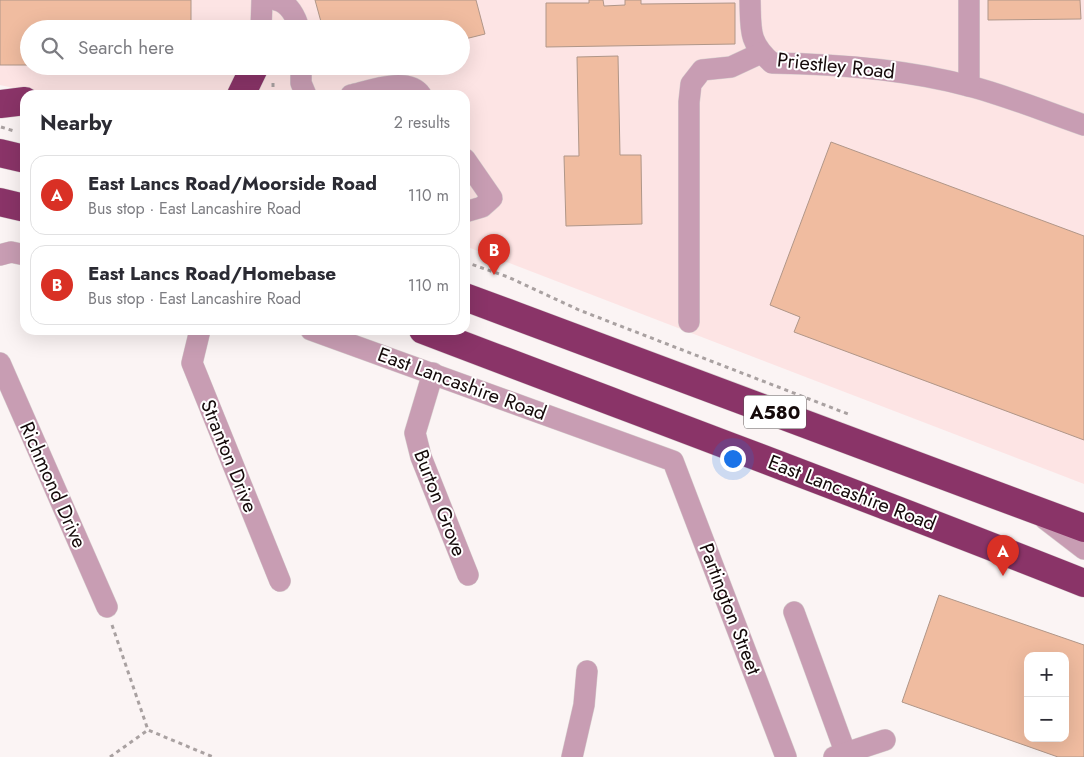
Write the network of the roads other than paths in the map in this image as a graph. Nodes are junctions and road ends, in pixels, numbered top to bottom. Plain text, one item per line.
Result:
1 (262, 0) edge
2 (276, 0) edge
3 (750, 0) edge
4 (969, 0) edge
5 (261, 20) edge
6 (297, 20) edge
7 (761, 53) junction
8 (251, 75) edge
9 (262, 75) edge
10 (301, 75) edge
11 (969, 86) junction
12 (243, 90) edge
13 (261, 90) edge
14 (304, 90) edge
15 (374, 90) edge
16 (418, 90) edge
17 (20, 102) edge
18 (0, 104) edge
19 (1084, 125) edge
20 (0, 153) edge
21 (20, 158) edge
22 (470, 166) edge
23 (0, 202) edge
24 (0, 207) edge
25 (20, 208) edge
26 (20, 209) edge
27 (470, 211) edge
28 (20, 254) edge
29 (0, 255) edge
30 (470, 299) edge
31 (689, 322) dead end
32 (199, 335) edge
33 (338, 335) edge
34 (436, 335) edge
35 (0, 363) edge
36 (433, 373) junction
37 (674, 461) joint
38 (1034, 509) junction
39 (1084, 528) edge
40 (1084, 549) edge
41 (468, 576) dead end
42 (280, 582) dead end
43 (1084, 583) edge
44 (106, 607) road end
45 (794, 612) dead end
46 (587, 671) dead end
47 (885, 740) dead end
48 (842, 756) edge
49 (572, 757) edge
50 (786, 757) edge

1 - 5 street
2 - 6 street
3 - 7 street, Priestley Road
4 - 11 street
7 - 11 street, Priestley Road
7 - 31 street
8 - 12 highway
9 - 13 highway
10 - 14 street
11 - 19 street, Priestley Road
15 - 16 street
17 - 18 highway
20 - 21 highway
22 - 27 street
23 - 25 highway
24 - 26 highway
28 - 29 street
30 - 38 highway, A580
32 - 42 street, Stranton Drive
33 - 36 street, East Lancashire Road
34 - 43 highway, East Lancashire Road / A580
35 - 44 street, Richmond Drive
36 - 37 street, East Lancashire Road
36 - 41 street, Burton Grove
37 - 50 street, Partington Street
38 - 39 highway, A580
38 - 40 street
45 - 48 street
46 - 49 street
47 - 48 street

